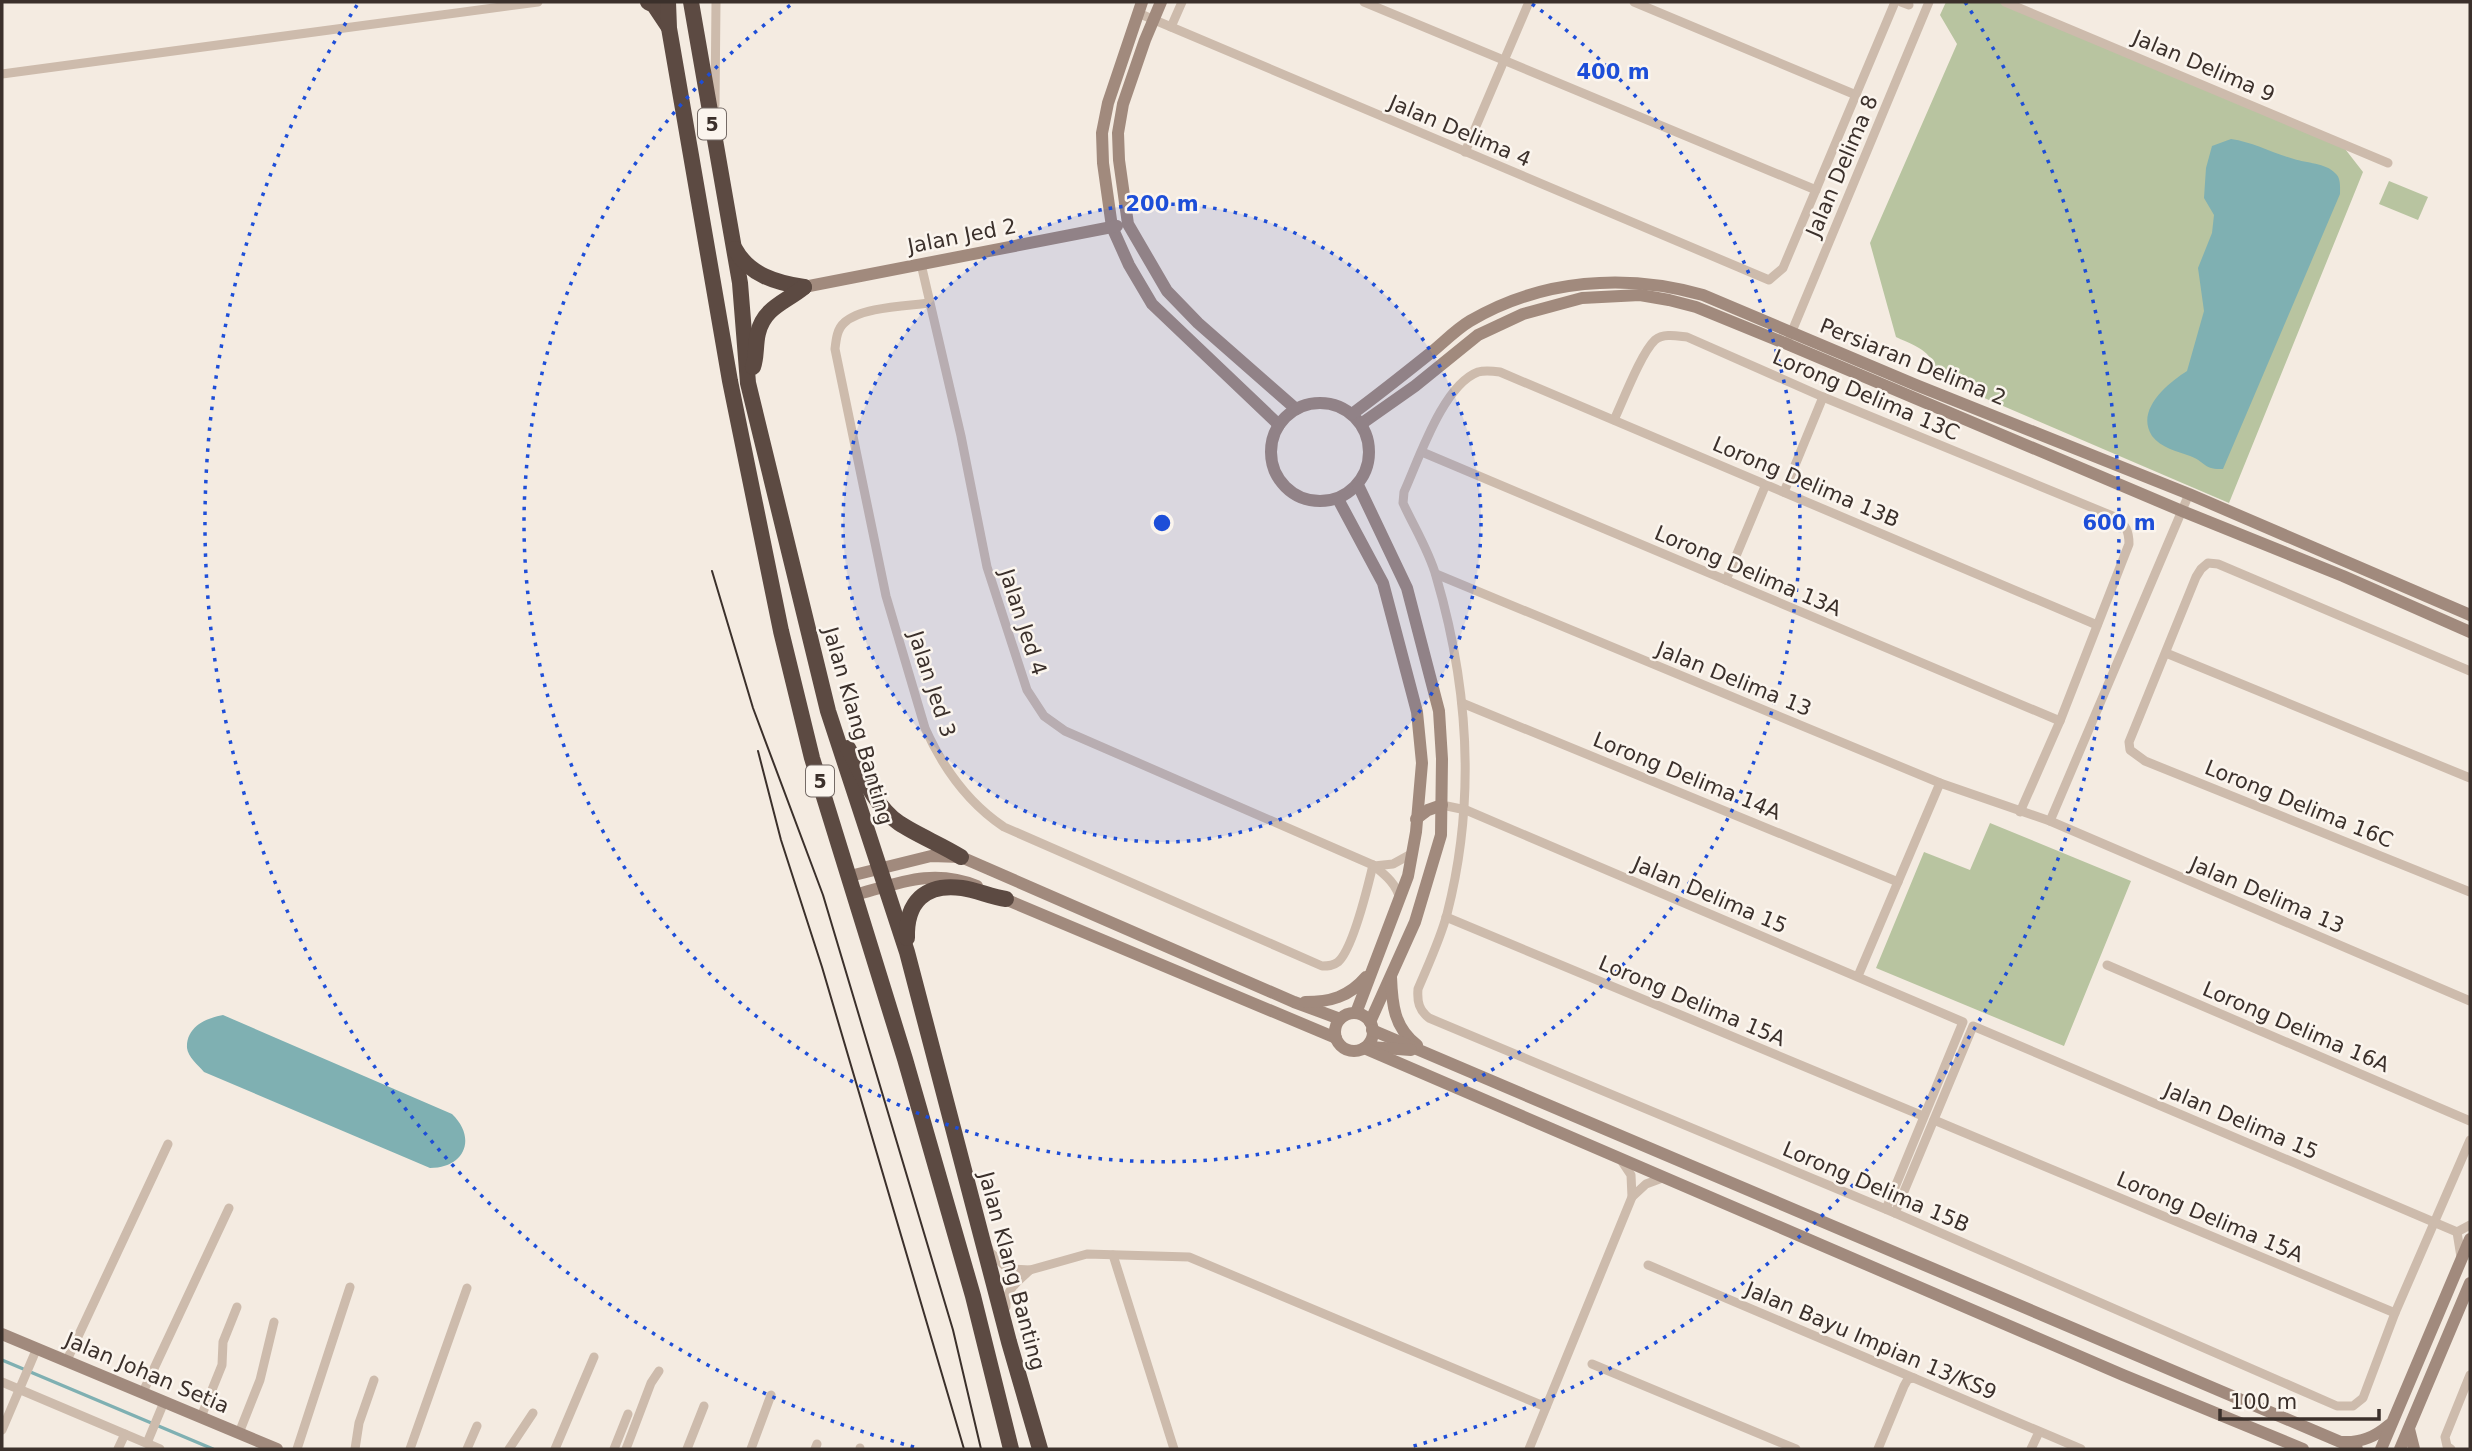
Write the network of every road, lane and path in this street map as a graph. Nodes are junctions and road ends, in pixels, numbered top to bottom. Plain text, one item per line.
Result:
1 (538, 2) edge
2 (648, 2) edge
3 (668, 2) edge
4 (691, 2) edge
5 (716, 2) edge
6 (1161, 2) edge
7 (1182, 2) edge
8 (1364, 2) edge
9 (1529, 2) edge
10 (1634, 2) edge
11 (1895, 2) edge
12 (1929, 2) edge
13 (2005, 2) edge
14 (1140, 7) edge
15 (1153, 20) junction
16 (1171, 27) junction
17 (670, 28) junction
18 (1504, 60) junction
19 (2, 74) edge
20 (1856, 95) junction
21 (714, 135) junction
22 (1465, 152) junction
23 (2388, 163) dead end
24 (1816, 190) junction
25 (1128, 224) junction
26 (1112, 227) junction
27 (734, 247) junction
28 (921, 264) junction
29 (804, 287) junction
30 (929, 303) junction
31 (1789, 339) junction
32 (748, 383) junction
33 (1823, 397) junction
34 (1296, 409) junction
35 (1356, 419) junction
36 (1614, 420) junction
37 (1279, 425) junction
38 (1422, 452) junction
39 (1766, 484) junction
40 (1358, 485) junction
41 (1784, 492) junction
42 (2189, 494) junction
43 (1338, 499) junction
44 (2182, 511) junction
45 (1436, 574) junction
46 (1726, 580) junction
47 (2470, 615) edge
48 (2097, 625) junction
49 (2470, 632) edge
50 (2166, 653) junction
51 (2470, 671) edge
52 (1462, 702) junction
53 (828, 711) junction
54 (2060, 721) junction
55 (2470, 778) edge
56 (1940, 783) junction
57 (1419, 790) junction
58 (1442, 806) junction
59 (1465, 810) junction
60 (2020, 812) junction
61 (1416, 819) junction
62 (2050, 821) junction
63 (1412, 853) junction
64 (961, 857) junction
65 (1373, 865) junction
66 (879, 871) junction
67 (850, 876) junction
68 (1898, 882) junction
69 (885, 887) junction
70 (2470, 892) edge
71 (855, 895) junction
72 (1006, 899) junction
73 (1400, 899) junction
74 (1446, 917) junction
75 (907, 953) junction
76 (2107, 965) dead end
77 (1372, 971) junction
78 (1391, 974) junction
79 (1858, 976) junction
80 (2470, 1001) edge
81 (1294, 1002) junction
82 (1356, 1013) junction
83 (1340, 1019) junction
84 (1371, 1026) junction
85 (1336, 1038) junction
86 (1365, 1047) junction
87 (1429, 1053) junction
88 (1923, 1116) junction
89 (1934, 1121) junction
90 (2470, 1121) edge
91 (2470, 1140) edge
92 (168, 1144) dead end
93 (1618, 1156) junction
94 (1665, 1177) junction
95 (1632, 1197) junction
96 (229, 1208) dead end
97 (1891, 1211) junction
98 (2436, 1223) junction
99 (2470, 1225) edge
100 (979, 1228) junction
101 (2457, 1232) junction
102 (2470, 1239) edge
103 (1113, 1255) junction
104 (2460, 1262) junction
105 (1648, 1265) dead end
106 (1030, 1270) junction
107 (2470, 1283) edge
108 (350, 1287) dead end
109 (467, 1288) dead end
110 (237, 1307) dead end
111 (2395, 1313) junction
112 (274, 1322) dead end
113 (2, 1334) edge
114 (1009, 1342) junction
115 (37, 1348) junction
116 (594, 1357) dead end
117 (66, 1360) junction
118 (1592, 1364) dead end
119 (659, 1371) dead end
120 (2470, 1375) edge
121 (1914, 1378) junction
122 (374, 1380) dead end
123 (2, 1382) edge
124 (146, 1386) junction
125 (21, 1387) junction
126 (771, 1395) dead end
127 (164, 1402) junction
128 (704, 1406) dead end
129 (1546, 1407) junction
130 (203, 1411) junction
131 (533, 1413) dead end
132 (628, 1415) dead end
133 (2392, 1423) junction
134 (477, 1426) dead end
135 (242, 1427) junction
136 (2409, 1428) junction
137 (2, 1430) edge
138 (2039, 1432) junction
139 (125, 1434) junction
140 (149, 1439) junction
141 (2337, 1441) junction
142 (299, 1445) edge
143 (118, 1449) edge
144 (158, 1449) edge
145 (277, 1449) edge
146 (355, 1449) edge
147 (410, 1449) edge
148 (467, 1449) edge
149 (509, 1449) edge
150 (555, 1449) edge
151 (614, 1449) edge
152 (626, 1449) edge
153 (688, 1449) edge
154 (751, 1449) edge
155 (1012, 1449) edge
156 (1040, 1449) edge
157 (1174, 1449) edge
158 (1529, 1449) edge
159 (1796, 1449) edge
160 (1878, 1449) edge
161 (2031, 1449) edge
162 (2081, 1449) edge
163 (2303, 1449) edge
164 (2357, 1449) edge
165 (2381, 1449) edge
166 (2400, 1449) edge
167 (2414, 1449) edge
168 (2451, 1449) edge

1 - 19 street
2 - 17 highway
3 - 17 highway, 5
4 - 21 highway, Jalan Klang Banting / 5
5 - 21 street
6 - 15 street
7 - 16 street
8 - 18 street
9 - 18 street
10 - 20 street
11 - 20 street
12 - 31 street, Jalan Delima 8
13 - 23 street, Jalan Delima 9
14 - 15 street, Jalan Delima 4
14 - 26 street
15 - 16 street, Jalan Delima 4
15 - 25 street
16 - 22 street, Jalan Delima 4
17 - 67 highway, 5
18 - 22 street
18 - 24 street
20 - 24 street
21 - 27 highway, Jalan Klang Banting / 5
22 - 24 street, Jalan Delima 4
25 - 26 street, Jalan Jed 2
25 - 34 street
26 - 28 street, Jalan Jed 2
26 - 37 street
27 - 29 highway
27 - 32 highway, Jalan Klang Banting / 5
28 - 29 street, Jalan Jed 2
28 - 30 street, Jalan Jed 4
29 - 32 highway
30 - 65 street, Jalan Jed 4
30 - 65 street, Jalan Jed 3
31 - 35 street, Persiaran Delima 2
31 - 42 street, Persiaran Delima 2
31 - 44 street, Persiaran Delima 2
32 - 53 highway, Jalan Klang Banting / 5
33 - 36 street, Lorong Delima 13C
33 - 41 street
33 - 48 street, Lorong Delima 13C
34 - 35 street
34 - 37 street
35 - 40 street
36 - 38 street, Lorong Delima 13B
36 - 39 street, Lorong Delima 13B
37 - 43 street
38 - 45 street
38 - 46 street, Lorong Delima 13A
39 - 41 street, Lorong Delima 13B
39 - 46 street
40 - 43 street
40 - 58 street
41 - 48 street, Lorong Delima 13B
42 - 44 street
42 - 47 street, Persiaran Delima 2
43 - 57 street
44 - 49 street, Persiaran Delima 2
44 - 62 street
45 - 52 street
45 - 56 street, Jalan Delima 13
46 - 54 street, Lorong Delima 13A
48 - 54 street
50 - 51 street
50 - 55 street
50 - 70 street, Lorong Delima 16C
52 - 59 street
52 - 68 street, Lorong Delima 14A
53 - 64 highway
53 - 66 highway, Jalan Klang Banting / 5
54 - 60 street
56 - 60 street, Jalan Delima 13
56 - 68 street
57 - 58 street
57 - 61 street
58 - 59 street, Jalan Delima 15
58 - 61 street
58 - 78 street
59 - 74 street
59 - 79 street, Jalan Delima 15
60 - 62 street, Jalan Delima 13
61 - 63 street
62 - 80 street, Jalan Delima 13
63 - 65 street
63 - 73 street
64 - 66 street
64 - 81 street
65 - 73 street, Jalan Jed 4
66 - 67 street
66 - 69 highway, Jalan Klang Banting / 5
67 - 71 highway, 5
68 - 79 street
69 - 71 street
69 - 72 street
69 - 75 highway, Jalan Klang Banting / 5
71 - 155 highway, 5
72 - 75 highway
72 - 85 street
73 - 77 street
74 - 88 street, Lorong Delima 15A
74 - 97 street, Lorong Delima 15B
75 - 100 highway, Jalan Klang Banting / 5
76 - 90 street, Lorong Delima 16A
77 - 81 street
77 - 82 street
78 - 84 street
78 - 87 street
79 - 88 street, Jalan Delima 15
81 - 83 street
82 - 83 street
82 - 84 street
83 - 85 street
84 - 86 street
84 - 87 street
85 - 86 street
86 - 87 street
86 - 93 street
87 - 141 street
88 - 97 street
89 - 97 street
89 - 98 street, Jalan Delima 15
89 - 111 street, Lorong Delima 15A
91 - 98 street
92 - 117 street
93 - 94 street
93 - 95 street
94 - 95 street
94 - 163 street
95 - 129 street
96 - 124 street
97 - 111 street, Lorong Delima 15B
98 - 101 street, Jalan Delima 15
98 - 111 street
99 - 101 street
100 - 106 street
100 - 114 highway, Jalan Klang Banting / 5
101 - 104 street
102 - 104 street
103 - 106 street
103 - 129 street
103 - 157 street
104 - 133 street
105 - 121 street, Jalan Bayu Impian 13/KS9
106 - 114 street
107 - 136 street
108 - 142 street
109 - 147 street
110 - 130 street
112 - 135 street
113 - 115 street, Jalan Johan Setia
114 - 156 highway, Jalan Klang Banting / 5
115 - 117 street, Jalan Johan Setia
115 - 125 street
116 - 150 street
117 - 124 street, Jalan Johan Setia
118 - 159 street
119 - 152 street
120 - 168 street
121 - 138 street, Jalan Bayu Impian 13/KS9
121 - 160 street
122 - 146 street
123 - 125 street
124 - 127 street, Jalan Johan Setia
125 - 137 street
125 - 139 street
126 - 154 street
127 - 130 street, Jalan Johan Setia
127 - 140 street
128 - 153 street
129 - 158 street
130 - 135 street, Jalan Johan Setia
131 - 149 street
132 - 151 street
133 - 141 street
133 - 165 street
134 - 148 street
135 - 145 street, Jalan Johan Setia
136 - 166 street
136 - 167 street
138 - 161 street
138 - 162 street, Jalan Bayu Impian 13/KS9
139 - 140 street
139 - 143 street
140 - 144 street
141 - 164 street

